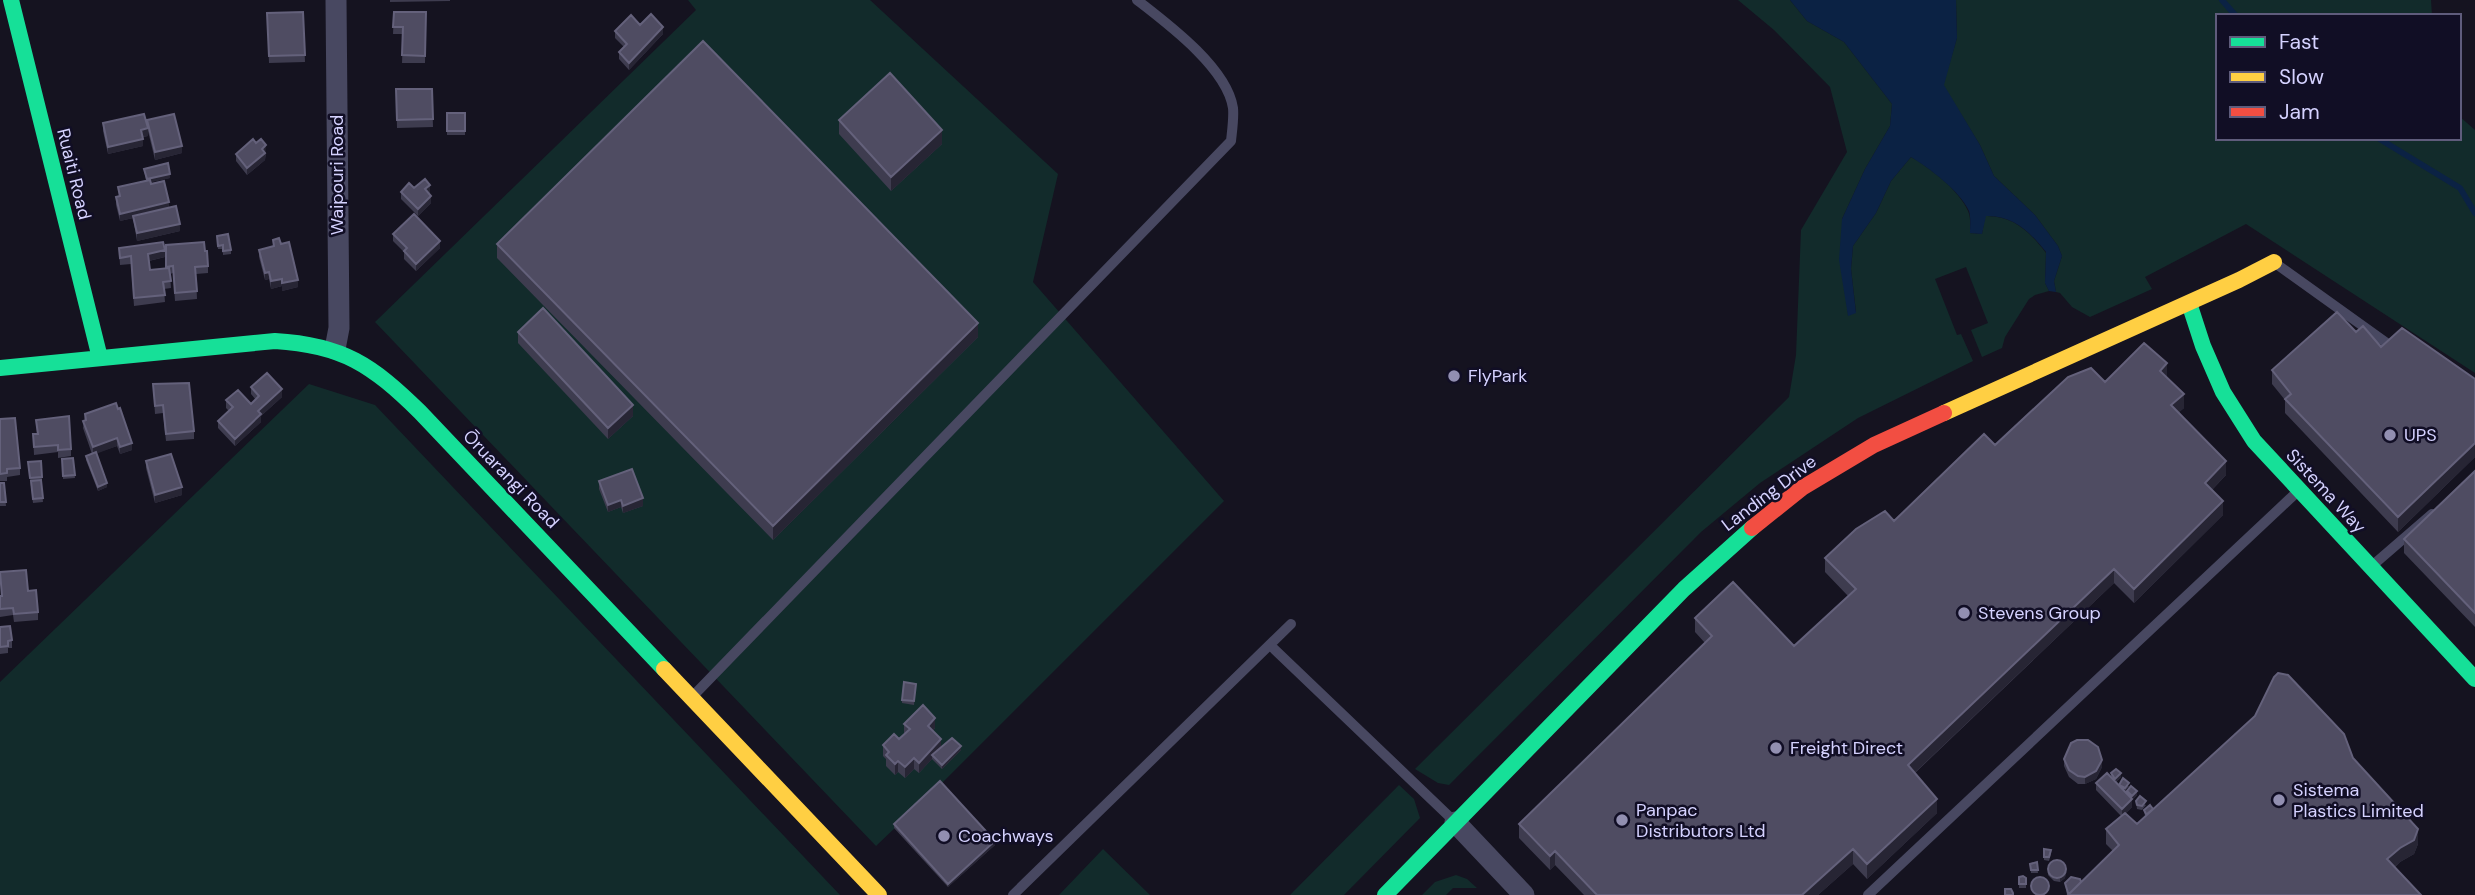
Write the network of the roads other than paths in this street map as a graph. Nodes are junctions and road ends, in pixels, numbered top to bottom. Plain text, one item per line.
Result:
1 (11, 0) edge
2 (336, 0) edge
3 (1137, 0) edge
4 (2274, 262) joint
5 (2189, 303) junction
6 (335, 349) junction
7 (2395, 349) edge
8 (100, 358) junction
9 (0, 368) edge
10 (2299, 490) junction
11 (2437, 509) edge
12 (2371, 567) junction
13 (1291, 624) dead end
14 (1270, 645) junction
15 (2475, 679) edge
16 (691, 698) junction
17 (1455, 822) junction
18 (879, 895) edge
19 (1013, 895) edge
20 (1385, 895) edge
21 (1524, 895) edge
22 (1868, 895) edge

1 - 8 street, Ruaiti Road
2 - 6 street, Waipouri Road
3 - 16 lane
4 - 5 street, Landing Drive
4 - 7 lane
5 - 10 street, Sistema Way
5 - 17 street, Landing Drive
6 - 8 street, Ōruarangi Road
6 - 16 street, Ōruarangi Road
8 - 9 street, Ōruarangi Road
10 - 12 street, Sistema Way
10 - 22 lane
11 - 12 lane
12 - 15 street, Sistema Way
13 - 14 lane
14 - 17 lane
14 - 19 lane
16 - 18 street, Ōruarangi Road
17 - 20 street, Landing Drive
17 - 21 street

